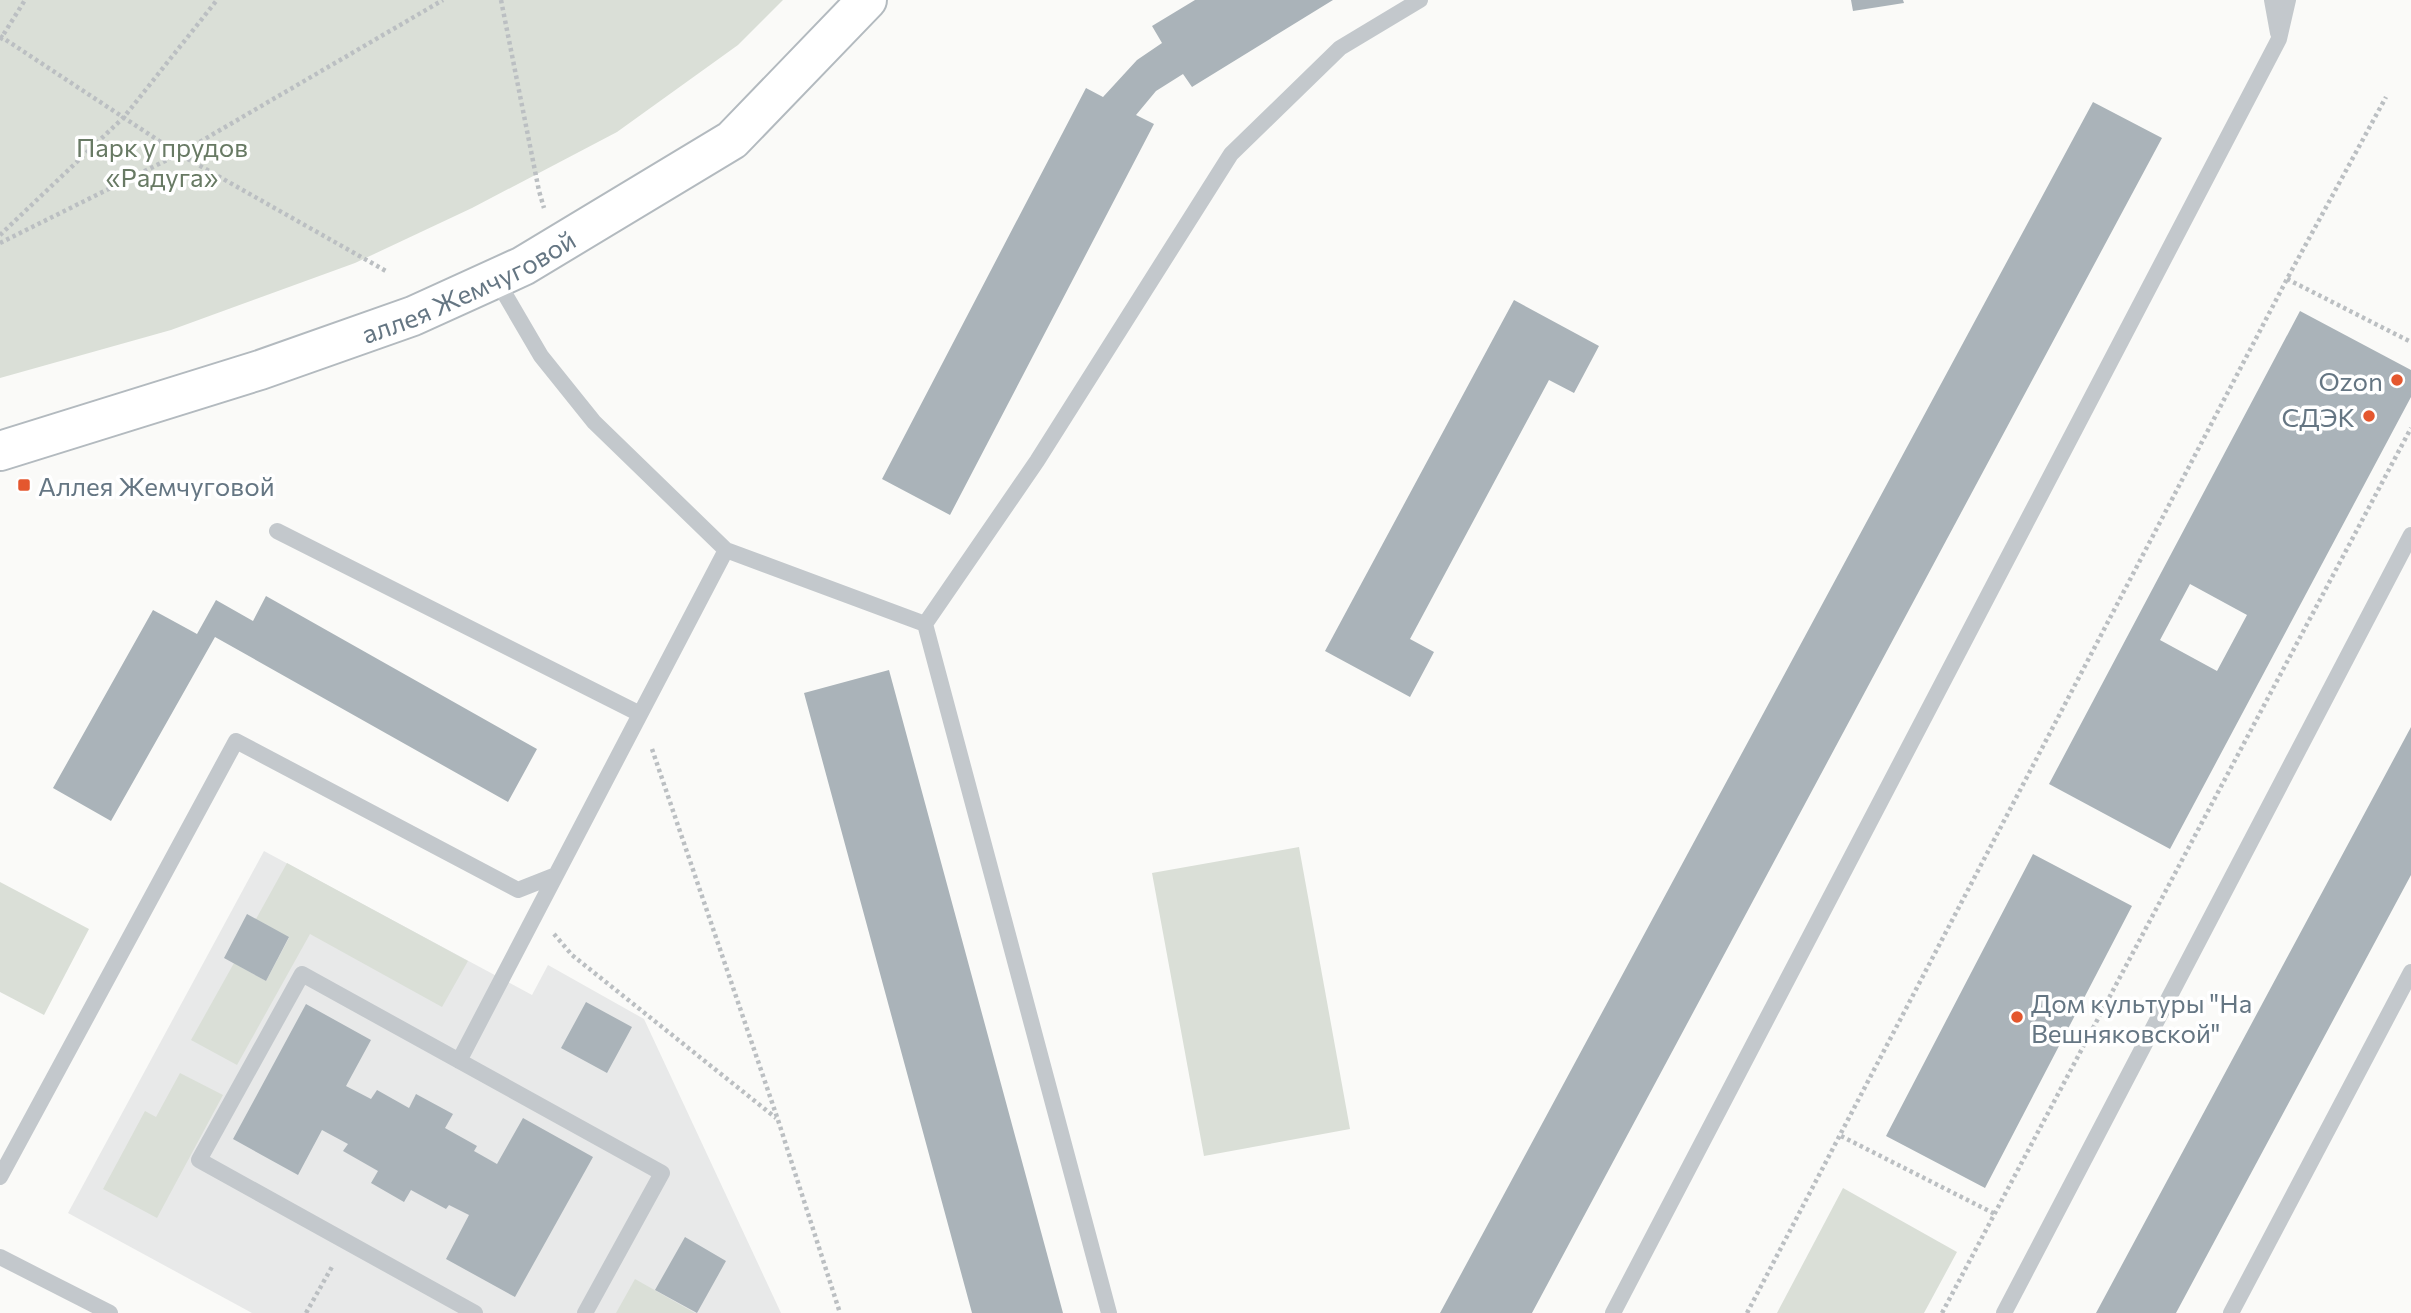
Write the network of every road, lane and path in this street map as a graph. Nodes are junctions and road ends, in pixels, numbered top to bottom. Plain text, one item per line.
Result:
1 (25, 0) edge
2 (217, 0) edge
3 (443, 0) edge
4 (501, 0) edge
5 (867, 0) edge
6 (1420, 0) edge
7 (2272, 0) edge
8 (2288, 0) edge
9 (0, 36) edge
10 (2279, 39) junction
11 (2386, 97) dead end
12 (124, 117) junction
13 (179, 154) junction
14 (0, 236) edge
15 (0, 243) edge
16 (557, 247) junction
17 (386, 271) dead end
18 (496, 279) junction
19 (2287, 279) junction
20 (2411, 342) edge
21 (2411, 428) edge
22 (0, 450) edge
23 (277, 531) dead end
24 (2411, 536) edge
25 (726, 550) junction
26 (925, 624) junction
27 (640, 714) junction
28 (556, 875) junction
29 (536, 912) junction
30 (2411, 972) edge
31 (459, 1060) junction
32 (778, 1120) junction
33 (1841, 1136) junction
34 (0, 1177) edge
35 (1996, 1214) junction
36 (346, 1242) junction
37 (0, 1257) edge
38 (110, 1313) edge
39 (306, 1313) edge
40 (475, 1313) edge
41 (585, 1313) edge
42 (840, 1313) edge
43 (1109, 1313) edge
44 (1613, 1313) edge
45 (1747, 1313) edge
46 (1942, 1313) edge
47 (2004, 1313) edge
48 (2231, 1313) edge

1 - 9 path
2 - 12 path
3 - 13 path
4 - 16 path
5 - 16 street, аллея Жемчуговой
6 - 26 lane
7 - 10 lane
8 - 10 lane
9 - 12 path
10 - 44 lane
11 - 19 path
12 - 13 path
12 - 14 path
13 - 15 path
13 - 17 path
16 - 18 street, аллея Жемчуговой
18 - 22 street, аллея Жемчуговой
18 - 25 lane
19 - 20 path
19 - 33 path
21 - 35 path
23 - 27 lane
24 - 47 lane
25 - 26 lane
25 - 27 lane
26 - 43 lane
27 - 28 lane
27 - 32 path
28 - 29 lane
28 - 34 lane
29 - 31 lane
29 - 32 path
30 - 48 lane
31 - 36 lane
31 - 41 lane
32 - 42 path
33 - 35 path
33 - 45 path
35 - 46 path
36 - 39 path
36 - 40 lane
37 - 38 lane

